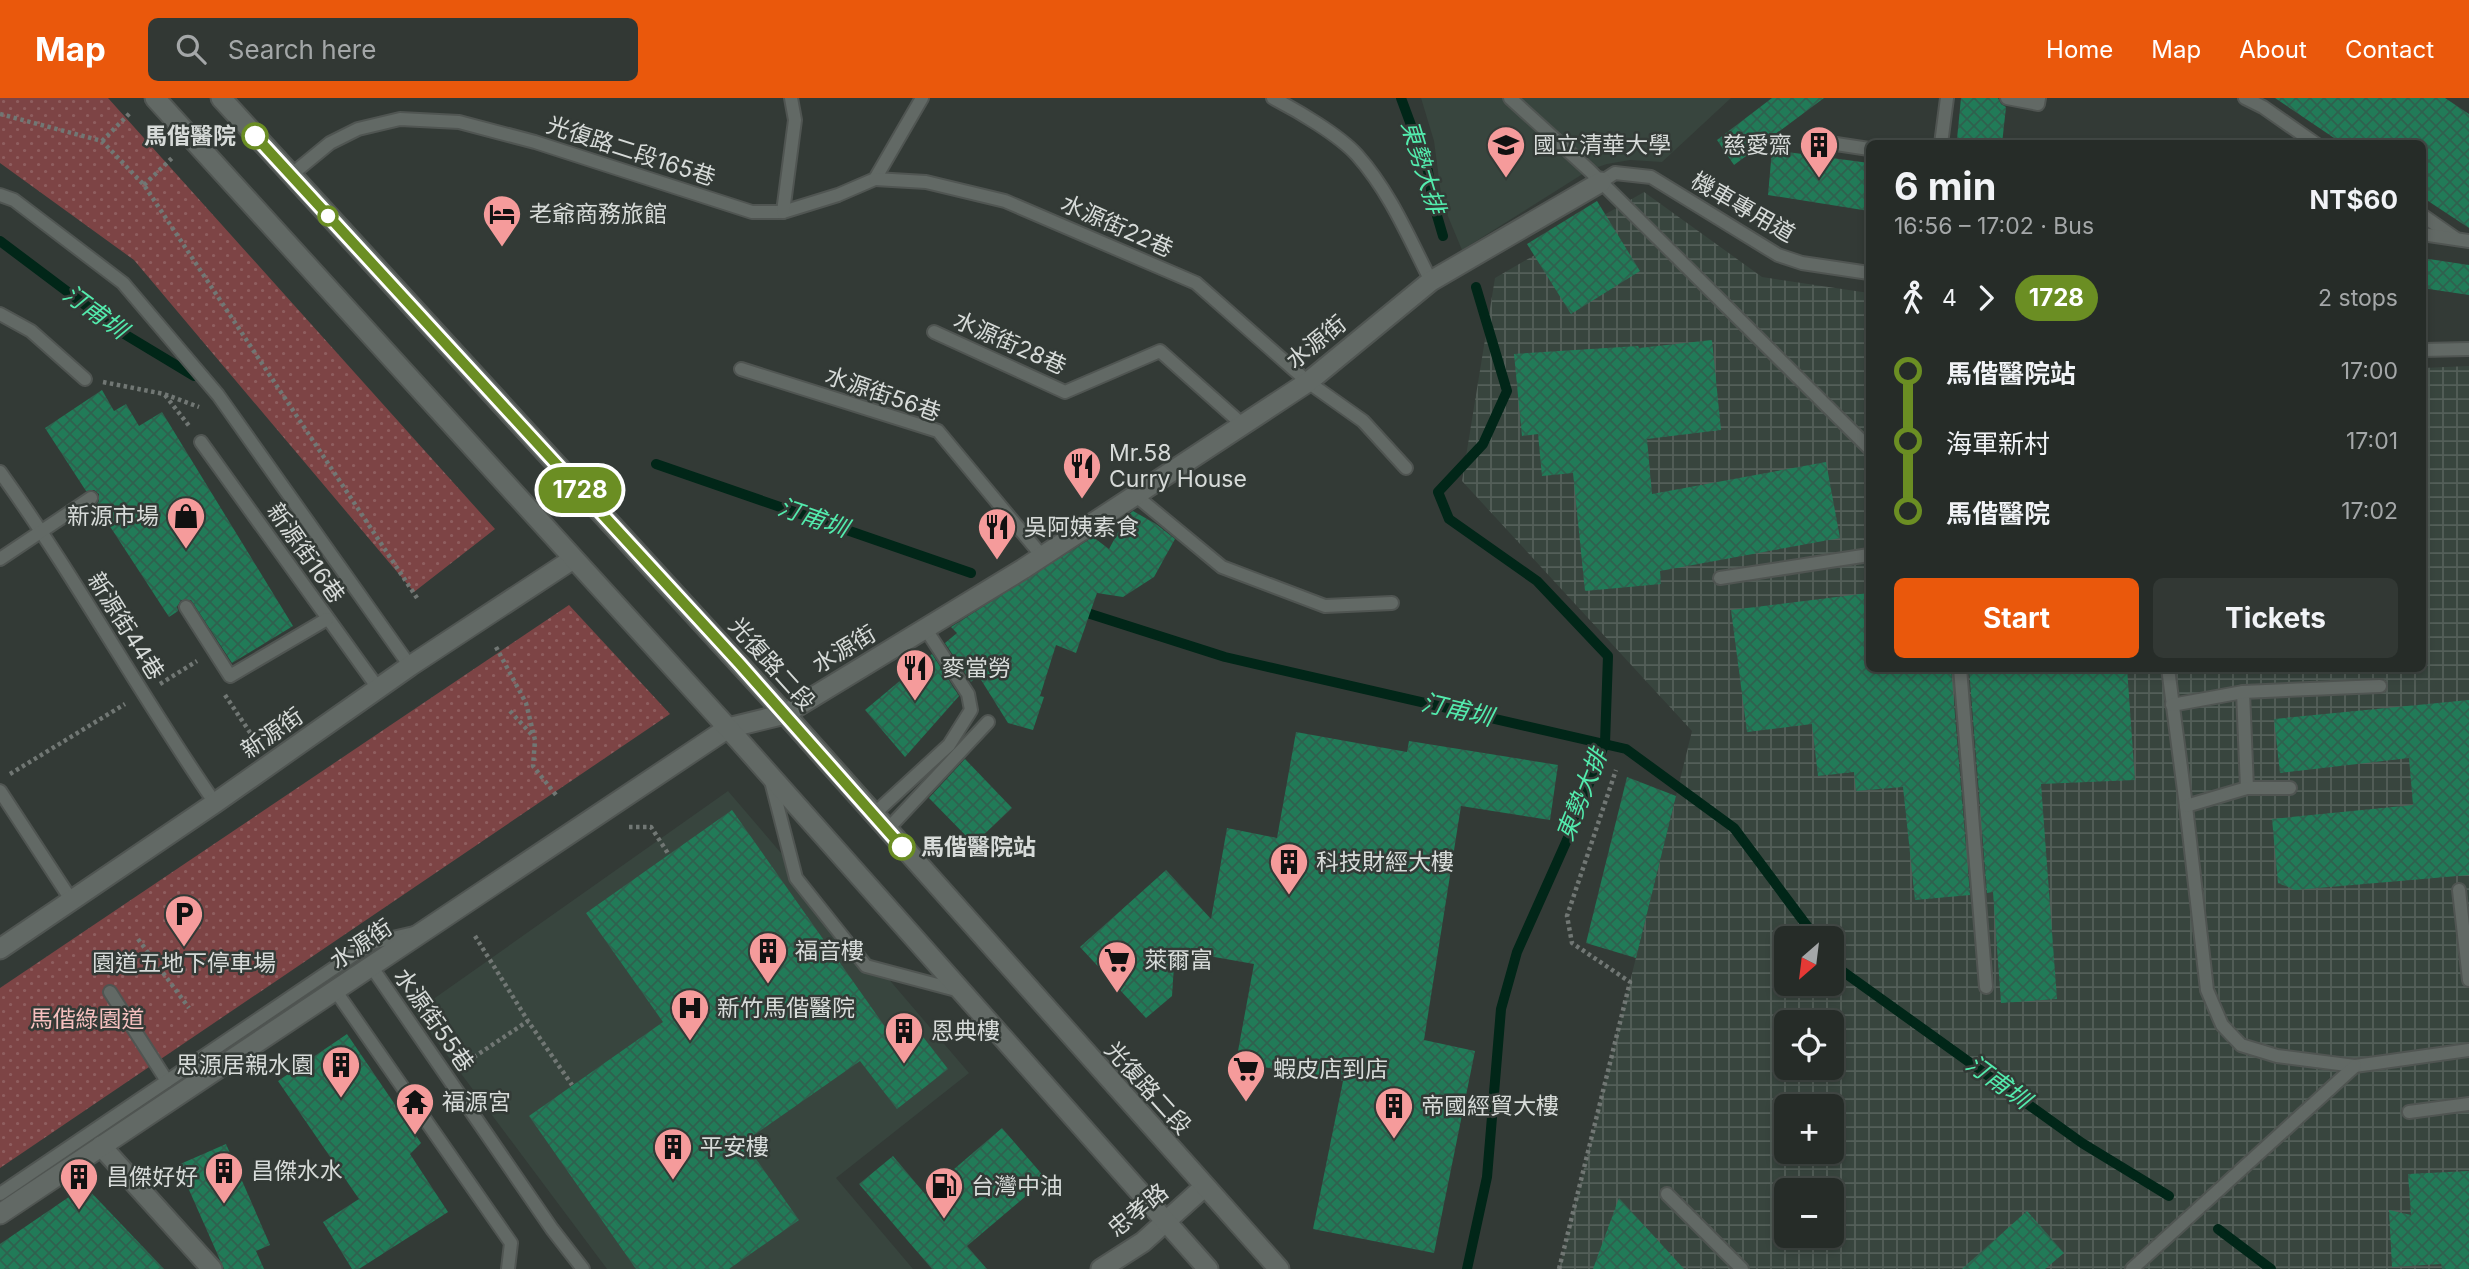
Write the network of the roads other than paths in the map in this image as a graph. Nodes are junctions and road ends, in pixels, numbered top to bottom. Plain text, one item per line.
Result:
1 (155, 98) edge
2 (221, 98) edge
3 (791, 98) edge
4 (922, 98) edge
5 (1273, 98) edge
6 (1510, 98) edge
7 (1947, 98) edge
8 (2007, 98) edge
9 (2039, 98) edge
10 (2245, 98) edge
11 (1810, 140) dead end
12 (1942, 140) edge
13 (2310, 140) edge
14 (1866, 149) edge
15 (291, 175) junction
16 (875, 179) junction
17 (1601, 182) junction
18 (0, 195) edge
19 (783, 212) junction
20 (2426, 217) edge
21 (2426, 235) edge
22 (2464, 241) edge
23 (1866, 273) edge
24 (1431, 281) junction
25 (0, 314) edge
26 (934, 332) dead end
27 (2469, 349) edge
28 (2426, 350) edge
29 (741, 369) dead end
30 (85, 379) road end
31 (1308, 382) junction
32 (1242, 425) junction
33 (201, 442) road end
34 (1866, 445) edge
35 (1406, 468) dead end
36 (0, 472) edge
37 (1135, 495) junction
38 (91, 498) dead end
39 (43, 532) junction
40 (1866, 555) edge
41 (1042, 556) junction
42 (0, 559) edge
43 (573, 559) junction
44 (1720, 578) dead end
45 (1392, 603) dead end
46 (186, 607) dead end
47 (327, 619) junction
48 (925, 628) junction
49 (410, 666) junction
50 (1960, 672) edge
51 (2168, 672) edge
52 (2381, 686) dead end
53 (378, 688) junction
54 (2242, 692) junction
55 (2172, 705) junction
56 (785, 714) junction
57 (988, 722) dead end
58 (728, 728) junction
59 (769, 774) junction
60 (2247, 788) junction
61 (2290, 788) dead end
62 (0, 791) edge
63 (215, 803) junction
64 (2186, 806) junction
65 (873, 815) junction
66 (887, 830) junction
67 (2459, 890) dead end
68 (72, 901) junction
69 (425, 930) junction
70 (0, 949) edge
71 (371, 967) junction
72 (2469, 980) edge
73 (1986, 988) dead end
74 (335, 990) junction
75 (960, 991) junction
76 (110, 992) dead end
77 (2469, 1050) edge
78 (2355, 1066) junction
79 (167, 1081) junction
80 (2469, 1104) edge
81 (2409, 1112) dead end
82 (101, 1146) junction
83 (1204, 1187) junction
84 (0, 1194) edge
85 (1667, 1194) dead end
86 (0, 1214) edge
87 (1164, 1222) junction
88 (212, 1269) edge
89 (508, 1269) edge
90 (583, 1269) edge
91 (1101, 1269) edge
92 (1208, 1269) edge
93 (1279, 1269) edge
94 (1742, 1269) edge
95 (2132, 1269) edge

1 - 43 main road
2 - 15 main road, 光復路二段
3 - 19 lane
4 - 16 lane
5 - 24 lane
6 - 17 lane
7 - 12 lane
8 - 9 lane
10 - 13 lane
11 - 14 lane
15 - 19 lane, 光復路二段165巷
15 - 56 main road, 光復路二段
16 - 19 lane, 光復路二段165巷
16 - 31 lane, 水源街22巷
17 - 23 lane, 機車專用道
17 - 24 main road, 水源街
17 - 34 lane
18 - 49 lane
20 - 22 lane
21 - 22 lane
24 - 31 main road, 水源街
25 - 30 lane
26 - 32 lane, 水源街28巷
27 - 28 lane
29 - 41 lane, 水源街56巷
31 - 32 main road, 水源街
31 - 35 lane, 水源街22巷
32 - 37 main road, 水源街
33 - 47 lane, 新源街16巷
36 - 39 lane, 新源街44巷
37 - 41 main road, 水源街
37 - 45 lane
38 - 39 lane
39 - 42 lane
39 - 63 lane, 新源街44巷
40 - 44 lane
41 - 48 main road, 水源街
43 - 49 main road, 新源街
43 - 58 main road
46 - 47 lane
47 - 53 lane, 新源街16巷
48 - 56 main road, 水源街
48 - 65 lane
49 - 53 main road, 新源街
50 - 73 lane
51 - 55 lane
52 - 54 lane
53 - 63 main road, 新源街
54 - 55 lane
54 - 60 lane
55 - 64 lane
56 - 58 main road, 水源街
56 - 65 main road, 光復路二段
57 - 66 lane
58 - 59 main road
58 - 69 main road, 水源街
59 - 75 main road
59 - 75 lane
60 - 61 lane
60 - 64 lane
62 - 68 lane
63 - 68 main road, 新源街
64 - 78 lane
65 - 66 main road, 光復路二段
66 - 83 main road, 光復路二段
67 - 72 lane
68 - 70 main road, 新源街
69 - 71 main road, 水源街
69 - 79 lane
71 - 74 main road, 水源街
71 - 90 lane, 水源街55巷
74 - 82 main road, 水源街
74 - 89 lane
75 - 87 main road
76 - 79 lane
77 - 78 lane
78 - 95 lane
79 - 84 lane
80 - 81 lane
82 - 86 main road, 水源街
82 - 88 main road
83 - 87 main road, 忠孝路
83 - 93 main road, 光復路二段
85 - 94 lane
87 - 91 main road, 忠孝路
87 - 92 main road

